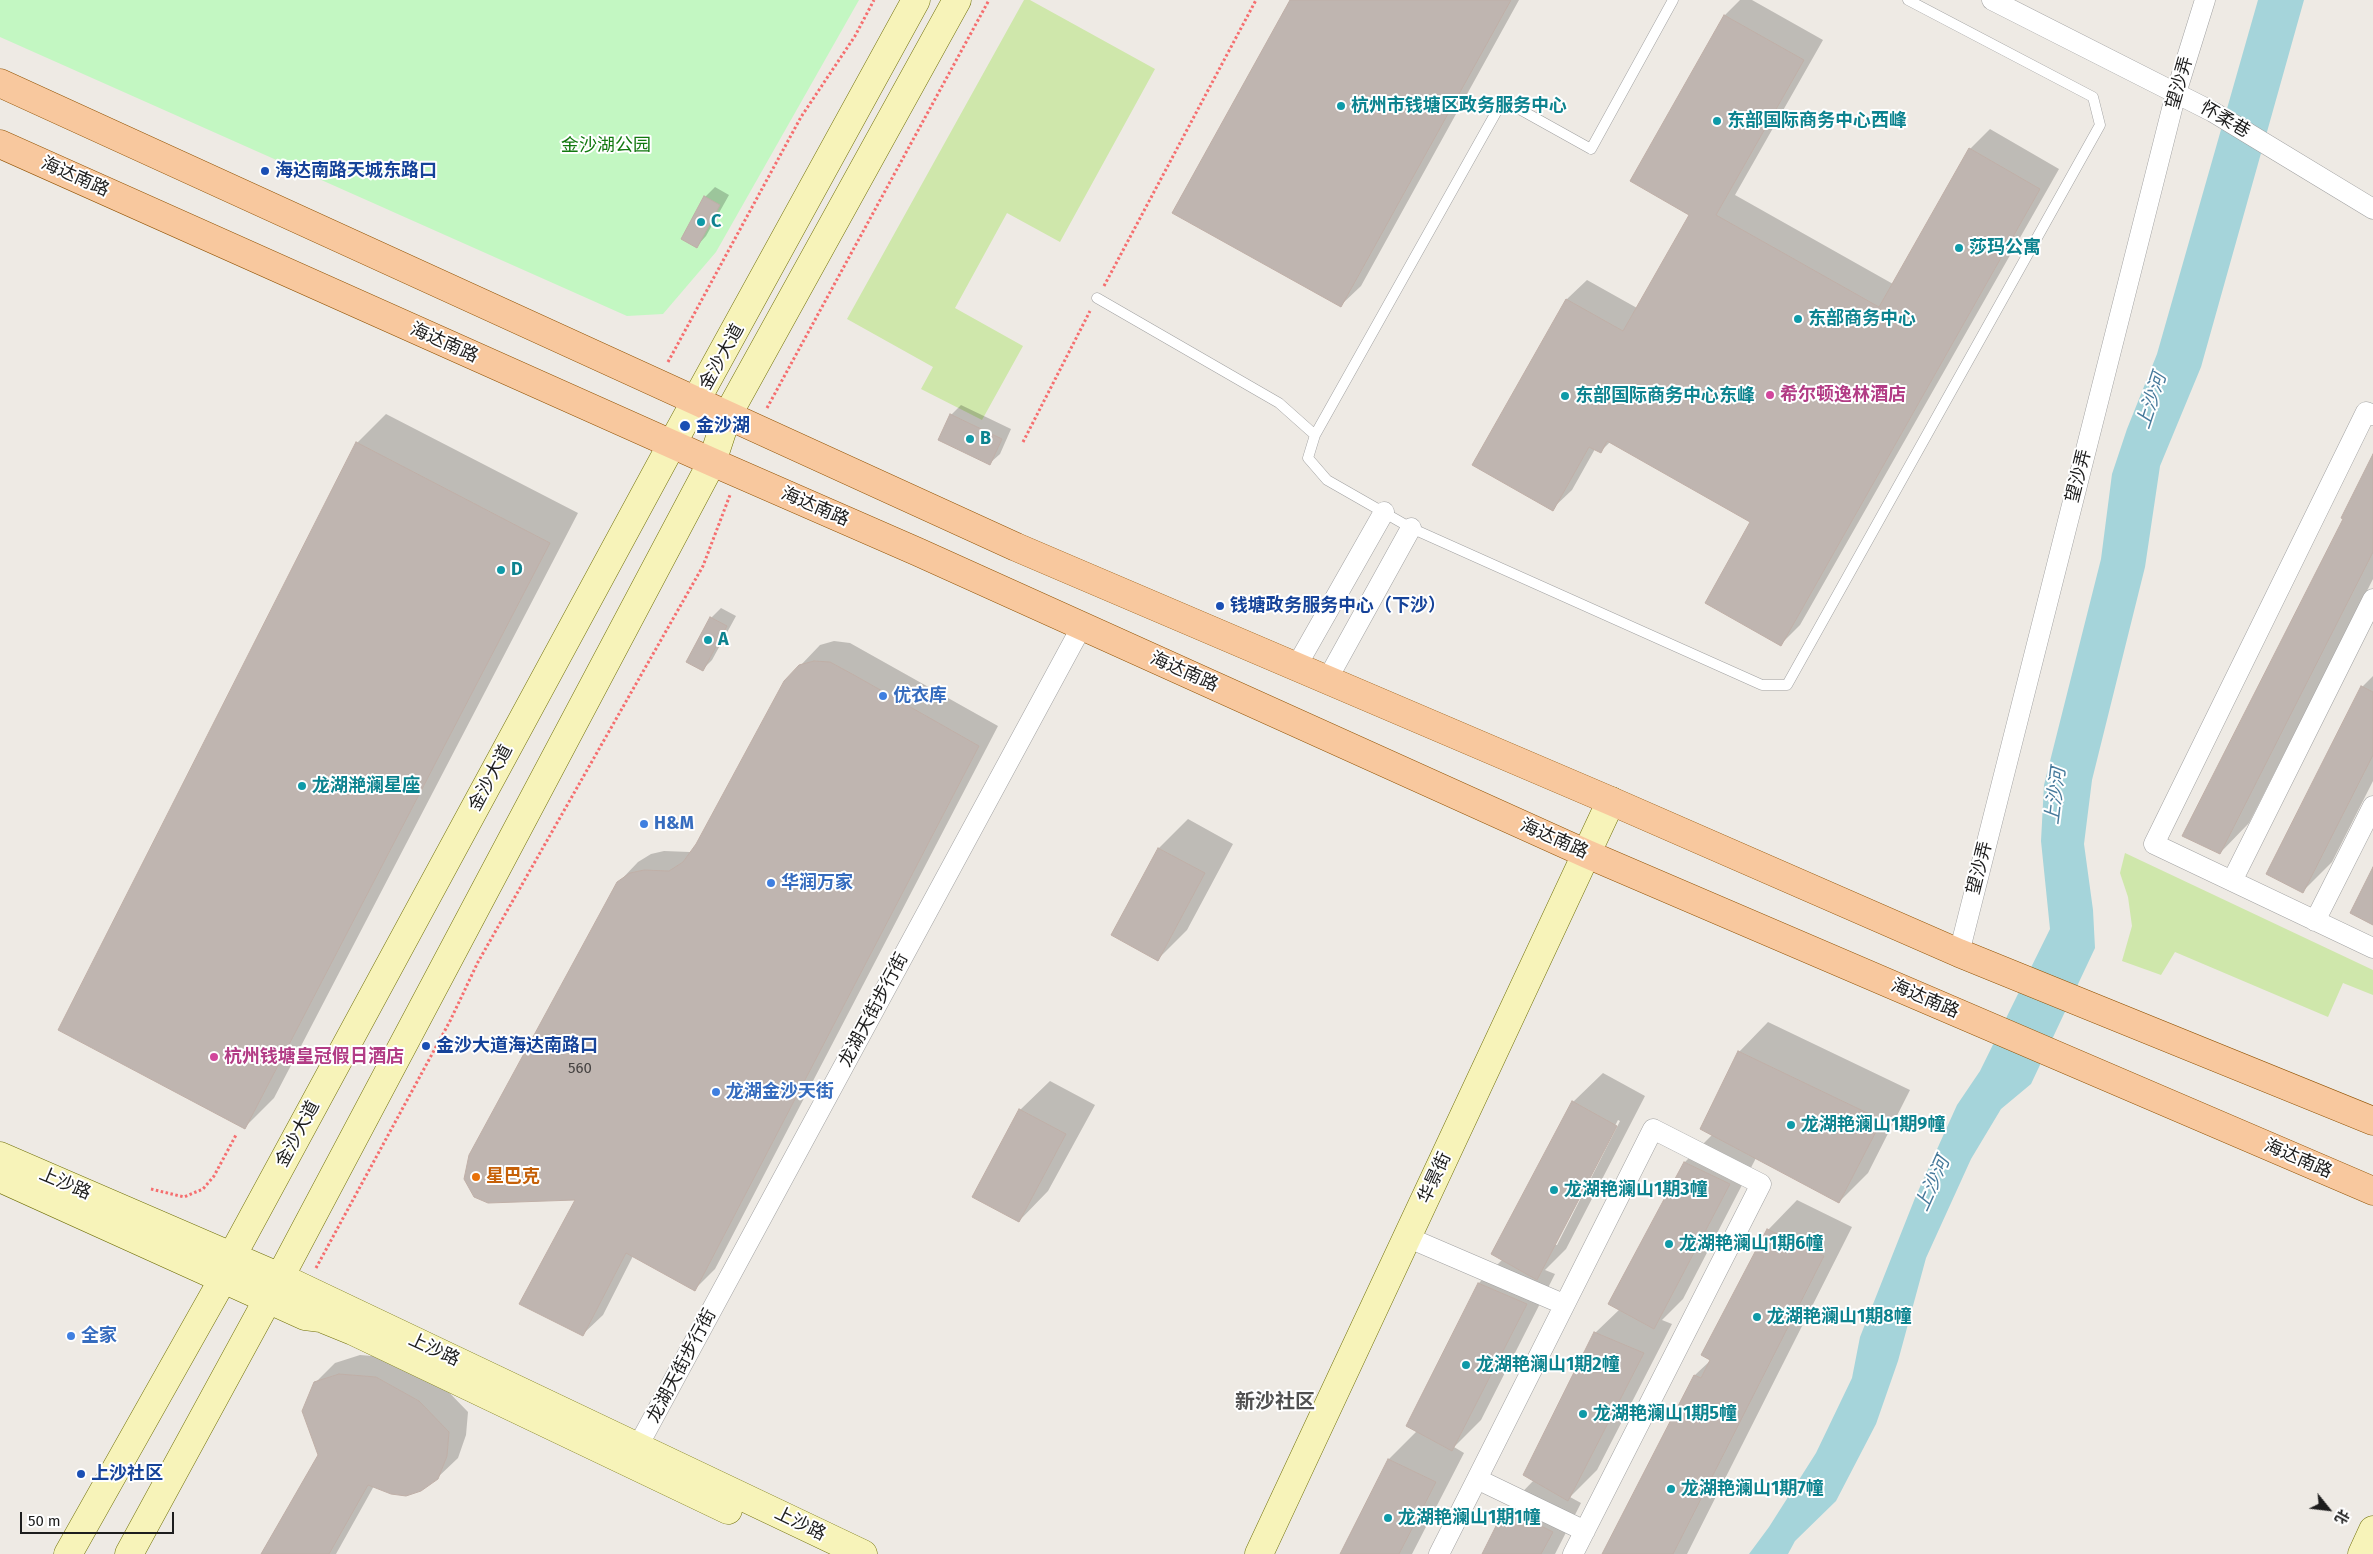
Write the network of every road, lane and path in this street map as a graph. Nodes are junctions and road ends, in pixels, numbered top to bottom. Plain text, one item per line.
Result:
1 (874, 0) edge
2 (916, 0) edge
3 (957, 0) edge
4 (989, 0) edge
5 (1256, 0) edge
6 (1673, 0) edge
7 (1908, 0) edge
8 (1992, 0) edge
9 (2205, 0) edge
10 (0, 83) edge
11 (2176, 93) junction
12 (0, 144) edge
13 (2373, 209) edge
14 (1097, 298) junction
15 (657, 384) junction
16 (697, 403) junction
17 (2373, 415) edge
18 (727, 416) junction
19 (756, 429) junction
20 (1315, 435) junction
21 (1023, 442) dead end
22 (672, 444) junction
23 (712, 462) junction
24 (738, 474) junction
25 (1384, 512) junction
26 (1411, 528) junction
27 (2373, 599) edge
28 (1082, 626) junction
29 (1296, 666) junction
30 (1327, 680) junction
31 (1611, 801) junction
32 (2373, 806) edge
33 (1586, 854) junction
34 (2232, 881) junction
35 (2315, 921) junction
36 (2373, 948) edge
37 (1959, 953) junction
38 (2373, 1120) edge
39 (236, 1135) dead end
40 (0, 1156) edge
41 (0, 1178) edge
42 (151, 1189) dead end
43 (2373, 1191) edge
44 (1407, 1237) junction
45 (225, 1271) junction
46 (274, 1288) junction
47 (304, 1288) junction
48 (1563, 1304) junction
49 (638, 1446) junction
50 (1477, 1479) junction
51 (2373, 1530) edge
52 (1585, 1531) junction
53 (68, 1554) edge
54 (129, 1554) edge
55 (820, 1554) edge
56 (863, 1554) edge
57 (1259, 1554) edge
58 (1439, 1554) edge
59 (1573, 1554) edge
60 (2362, 1554) edge

1 - 15 path
2 - 16 main road, 金沙大道
3 - 18 main road, 金沙大道
4 - 19 path
5 - 14 path
6 - 20 lane
7 - 26 lane
8 - 11 street, 怀柔巷
9 - 11 street, 望沙弄
10 - 15 main road
11 - 13 street, 怀柔巷
11 - 37 street, 望沙弄
12 - 22 main road, 海达南路
14 - 20 lane
14 - 21 path
15 - 16 main road
16 - 18 main road
16 - 22 main road, 金沙大道
17 - 34 street
18 - 19 main road
18 - 23 main road, 金沙大道
19 - 29 main road
20 - 25 lane
22 - 23 main road, 海达南路
22 - 45 main road, 金沙大道
23 - 24 main road, 海达南路
23 - 46 main road, 金沙大道
24 - 28 main road, 海达南路
24 - 47 path
25 - 26 lane
25 - 29 street
26 - 30 street
27 - 34 street
28 - 33 main road, 海达南路
28 - 49 street, 龙湖天街步行街
29 - 30 main road
30 - 31 main road
31 - 33 main road, 华景街
31 - 37 main road
32 - 35 street
33 - 43 main road, 海达南路
33 - 44 main road, 华景街
34 - 35 street
35 - 36 street
37 - 38 main road
39 - 42 path
40 - 45 main road, 上沙路
41 - 45 main road, 上沙路
44 - 48 street
44 - 57 main road, 华景街
45 - 46 main road, 上沙路
45 - 53 main road, 金沙大道
46 - 47 main road, 上沙路
46 - 54 main road, 金沙大道
46 - 55 main road, 上沙路
47 - 49 main road, 上沙路
48 - 50 street
48 - 52 street
49 - 56 main road, 上沙路
50 - 52 street
50 - 58 street
51 - 60 main road
52 - 59 street

